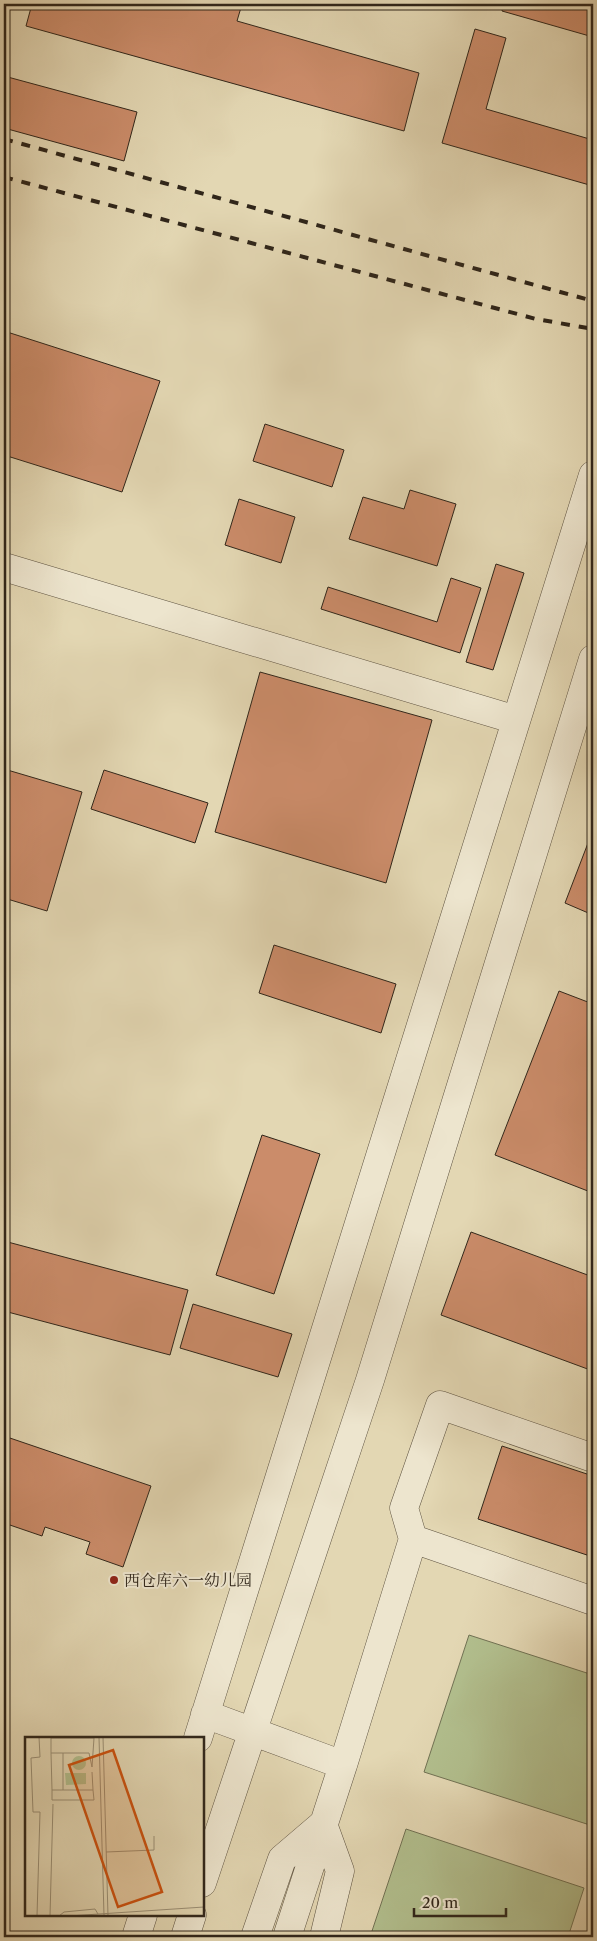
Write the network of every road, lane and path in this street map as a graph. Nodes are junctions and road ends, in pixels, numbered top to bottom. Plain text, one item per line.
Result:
1 (593, 475) edge
2 (4, 567) edge
3 (593, 659) edge
4 (516, 720) junction
5 (593, 1458) edge
6 (413, 1539) junction
7 (593, 1601) edge
8 (202, 1726) edge
9 (253, 1731) junction
10 (342, 1765) junction
11 (323, 1824) junction
12 (204, 1877) edge
13 (142, 1916) edge
14 (192, 1916) edge
15 (136, 1937) edge
16 (185, 1937) edge
17 (255, 1937) edge
18 (287, 1937) edge
19 (324, 1937) edge

1 - 4 street
2 - 4 street
3 - 9 street
4 - 8 street
5 - 6 street
6 - 7 street
6 - 10 street
8 - 9 street
9 - 10 street
9 - 12 street
10 - 11 street
11 - 17 street
11 - 18 street
11 - 19 street
13 - 15 street
14 - 16 street

